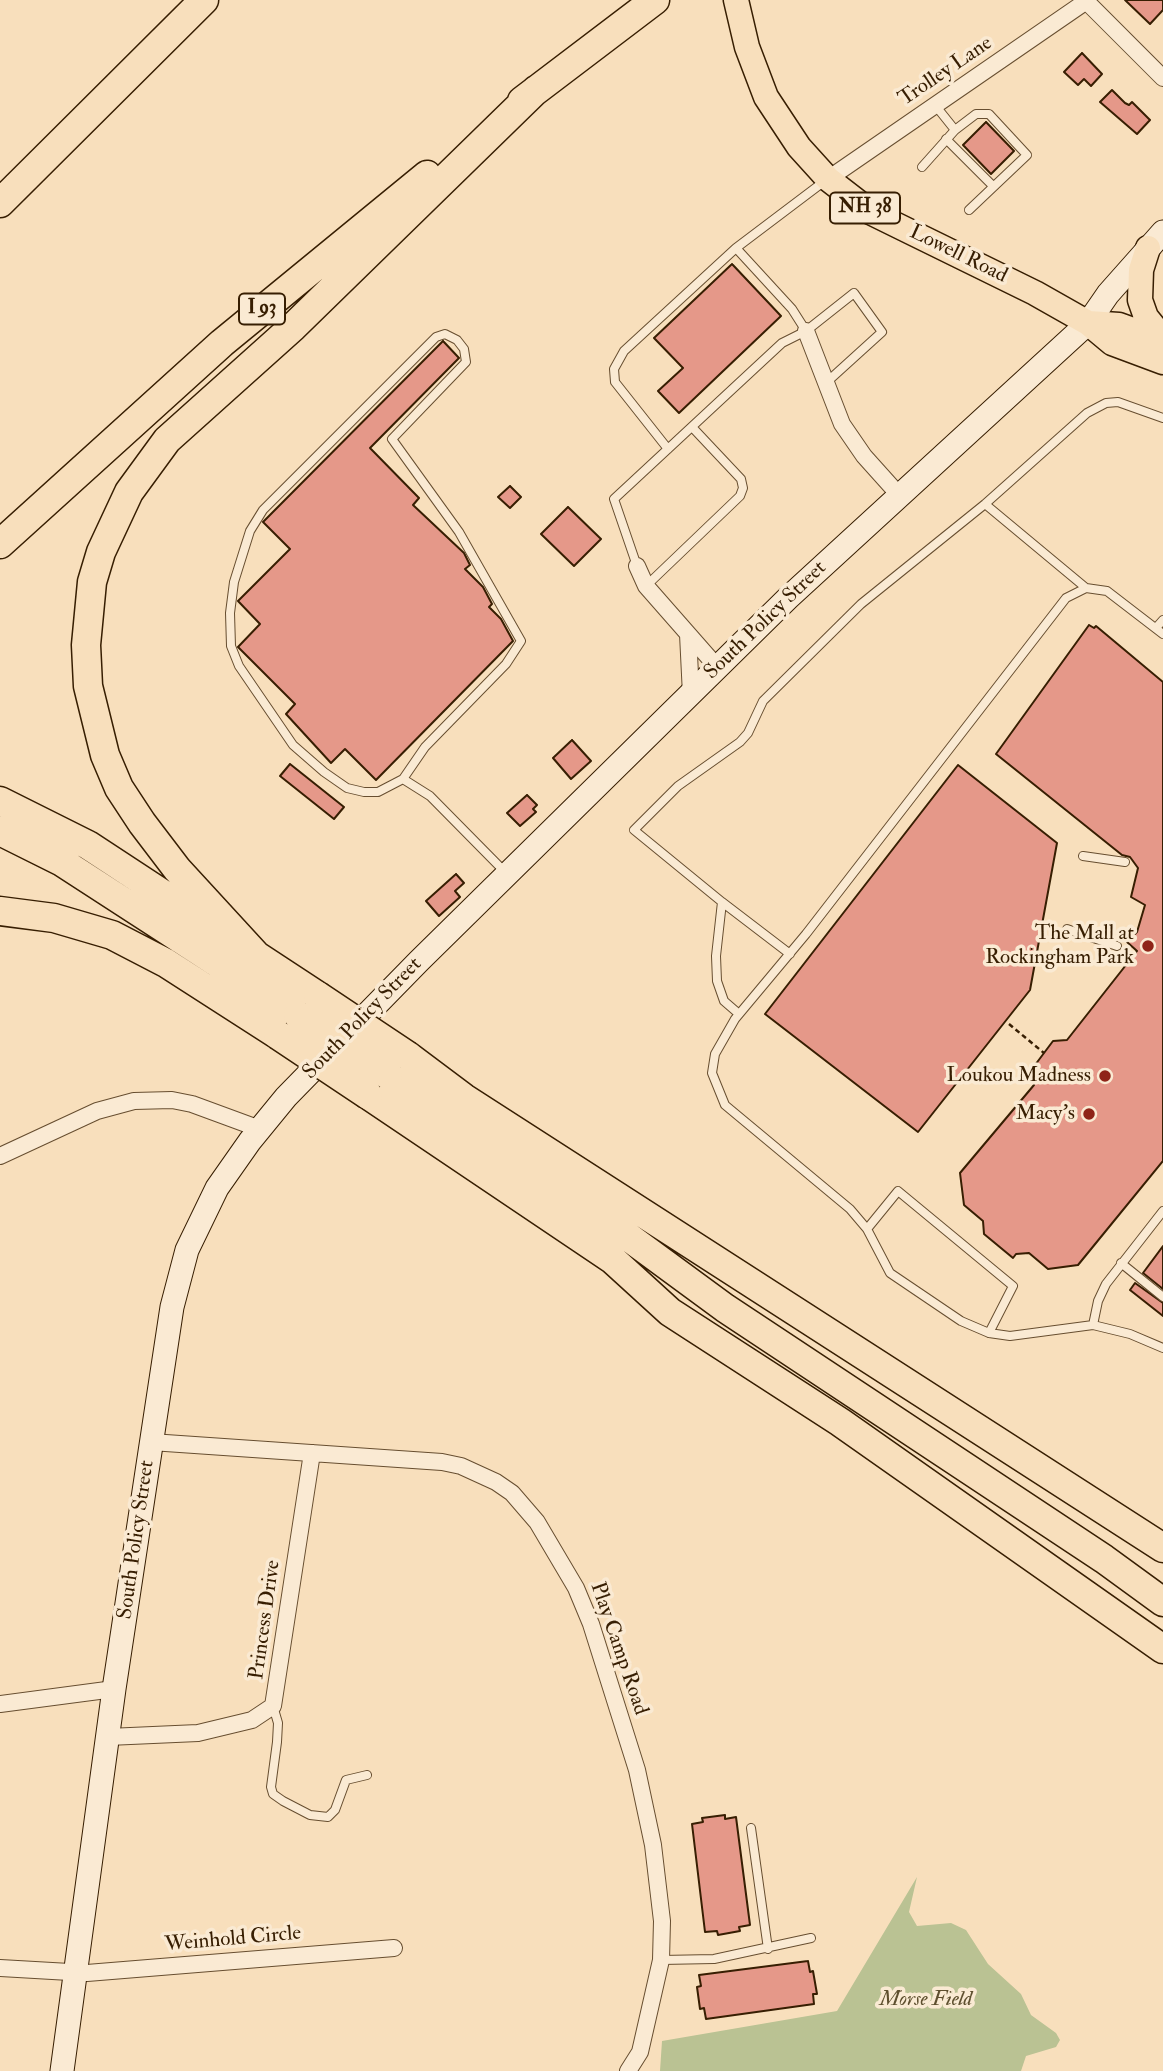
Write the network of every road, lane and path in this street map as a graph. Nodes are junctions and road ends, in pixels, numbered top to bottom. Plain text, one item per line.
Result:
1 (204, 0) edge
2 (655, 0) edge
3 (736, 0) edge
4 (1087, 1) edge
5 (1163, 78) edge
6 (536, 90) junction
7 (935, 105) junction
8 (955, 130) junction
9 (946, 139) junction
10 (922, 167) dead end
11 (828, 179) junction
12 (993, 186) junction
13 (0, 203) edge
14 (969, 210) dead end
15 (1156, 240) edge
16 (736, 248) junction
17 (1088, 323) junction
18 (806, 331) junction
19 (1163, 340) edge
20 (1163, 362) edge
21 (828, 381) junction
22 (1163, 418) edge
23 (692, 427) junction
24 (668, 449) junction
25 (899, 495) junction
26 (985, 504) junction
27 (0, 544) edge
28 (637, 566) joint
29 (646, 586) junction
30 (1086, 588) junction
31 (1163, 620) edge
32 (1159, 631) edge
33 (688, 634) junction
34 (718, 668) junction
35 (691, 695) junction
36 (403, 779) junction
37 (0, 801) edge
38 (0, 831) edge
39 (1083, 856) dead end
40 (1125, 862) dead end
41 (507, 874) junction
42 (722, 902) junction
43 (0, 911) edge
44 (1067, 929) dead end
45 (1117, 946) dead end
46 (790, 954) junction
47 (256, 955) junction
48 (308, 1005) junction
49 (739, 1014) junction
50 (1009, 1024) dead end
51 (1044, 1053) dead end
52 (398, 1066) junction
53 (260, 1129) junction
54 (0, 1156) edge
55 (1163, 1211) edge
56 (867, 1229) junction
57 (613, 1260) junction
58 (1121, 1263) junction
59 (1163, 1297) edge
60 (725, 1308) junction
61 (1093, 1325) junction
62 (989, 1333) junction
63 (1163, 1348) edge
64 (151, 1442) junction
65 (312, 1453) junction
66 (1163, 1548) edge
67 (1163, 1602) edge
68 (1163, 1649) edge
69 (114, 1689) junction
70 (0, 1704) edge
71 (273, 1706) junction
72 (108, 1737) junction
73 (367, 1775) dead end
74 (751, 1828) dead end
75 (811, 1938) dead end
76 (394, 1948) dead end
77 (768, 1949) junction
78 (662, 1960) junction
79 (0, 1968) edge
80 (75, 1973) junction
81 (62, 2071) edge
82 (628, 2071) edge

1 - 13 highway
2 - 6 highway, I 93
3 - 11 main road, Lowell Road / NH 38
4 - 5 street
4 - 7 street, Trolley Lane
6 - 27 highway, I 93
6 - 47 highway
7 - 8 lane
7 - 11 street, Trolley Lane
8 - 9 lane
8 - 12 lane
9 - 10 lane
9 - 12 lane
11 - 16 lane
11 - 17 main road, Lowell Road / NH 38
12 - 14 lane
15 - 17 street, South Policy Street
15 - 19 main road
16 - 18 lane
16 - 24 lane
17 - 19 main road, NH 38
17 - 20 main road, NH 38
17 - 25 street, South Policy Street
18 - 21 street
18 - 21 lane
18 - 23 lane
21 - 25 street
22 - 26 lane
23 - 24 lane
23 - 29 lane
24 - 28 lane
25 - 34 street, South Policy Street
26 - 30 lane
26 - 42 lane
28 - 29 street
29 - 33 street
30 - 32 lane
30 - 46 lane
31 - 32 lane
33 - 34 street
33 - 35 street
34 - 35 street, South Policy Street
35 - 41 street, South Policy Street
36 - 36 lane
36 - 41 lane
37 - 47 highway
38 - 48 highway
39 - 40 lane
41 - 53 street, South Policy Street
42 - 46 lane
42 - 49 lane
43 - 57 highway, bridge
44 - 45 lane
46 - 49 lane
47 - 48 highway
48 - 52 highway, bridge
49 - 56 lane
50 - 51 path
52 - 60 highway
52 - 66 highway
53 - 54 street
53 - 64 street, South Policy Street
55 - 58 lane
56 - 62 lane
56 - 62 lane
57 - 60 highway
57 - 68 highway
58 - 59 lane
58 - 61 lane
60 - 67 highway
61 - 62 lane
61 - 63 lane
64 - 65 street, Play Camp Road
64 - 69 street, South Policy Street
65 - 71 street, Princess Drive
65 - 78 street, Play Camp Road
69 - 70 street
69 - 72 street, South Policy Street
71 - 72 street, Princess Drive
71 - 73 lane
72 - 80 street, South Policy Street
74 - 77 lane
75 - 77 lane
76 - 80 street, Weinhold Circle
77 - 78 lane
78 - 82 street, Play Camp Road
79 - 80 street, Weinhold Circle
80 - 81 street, South Policy Street

